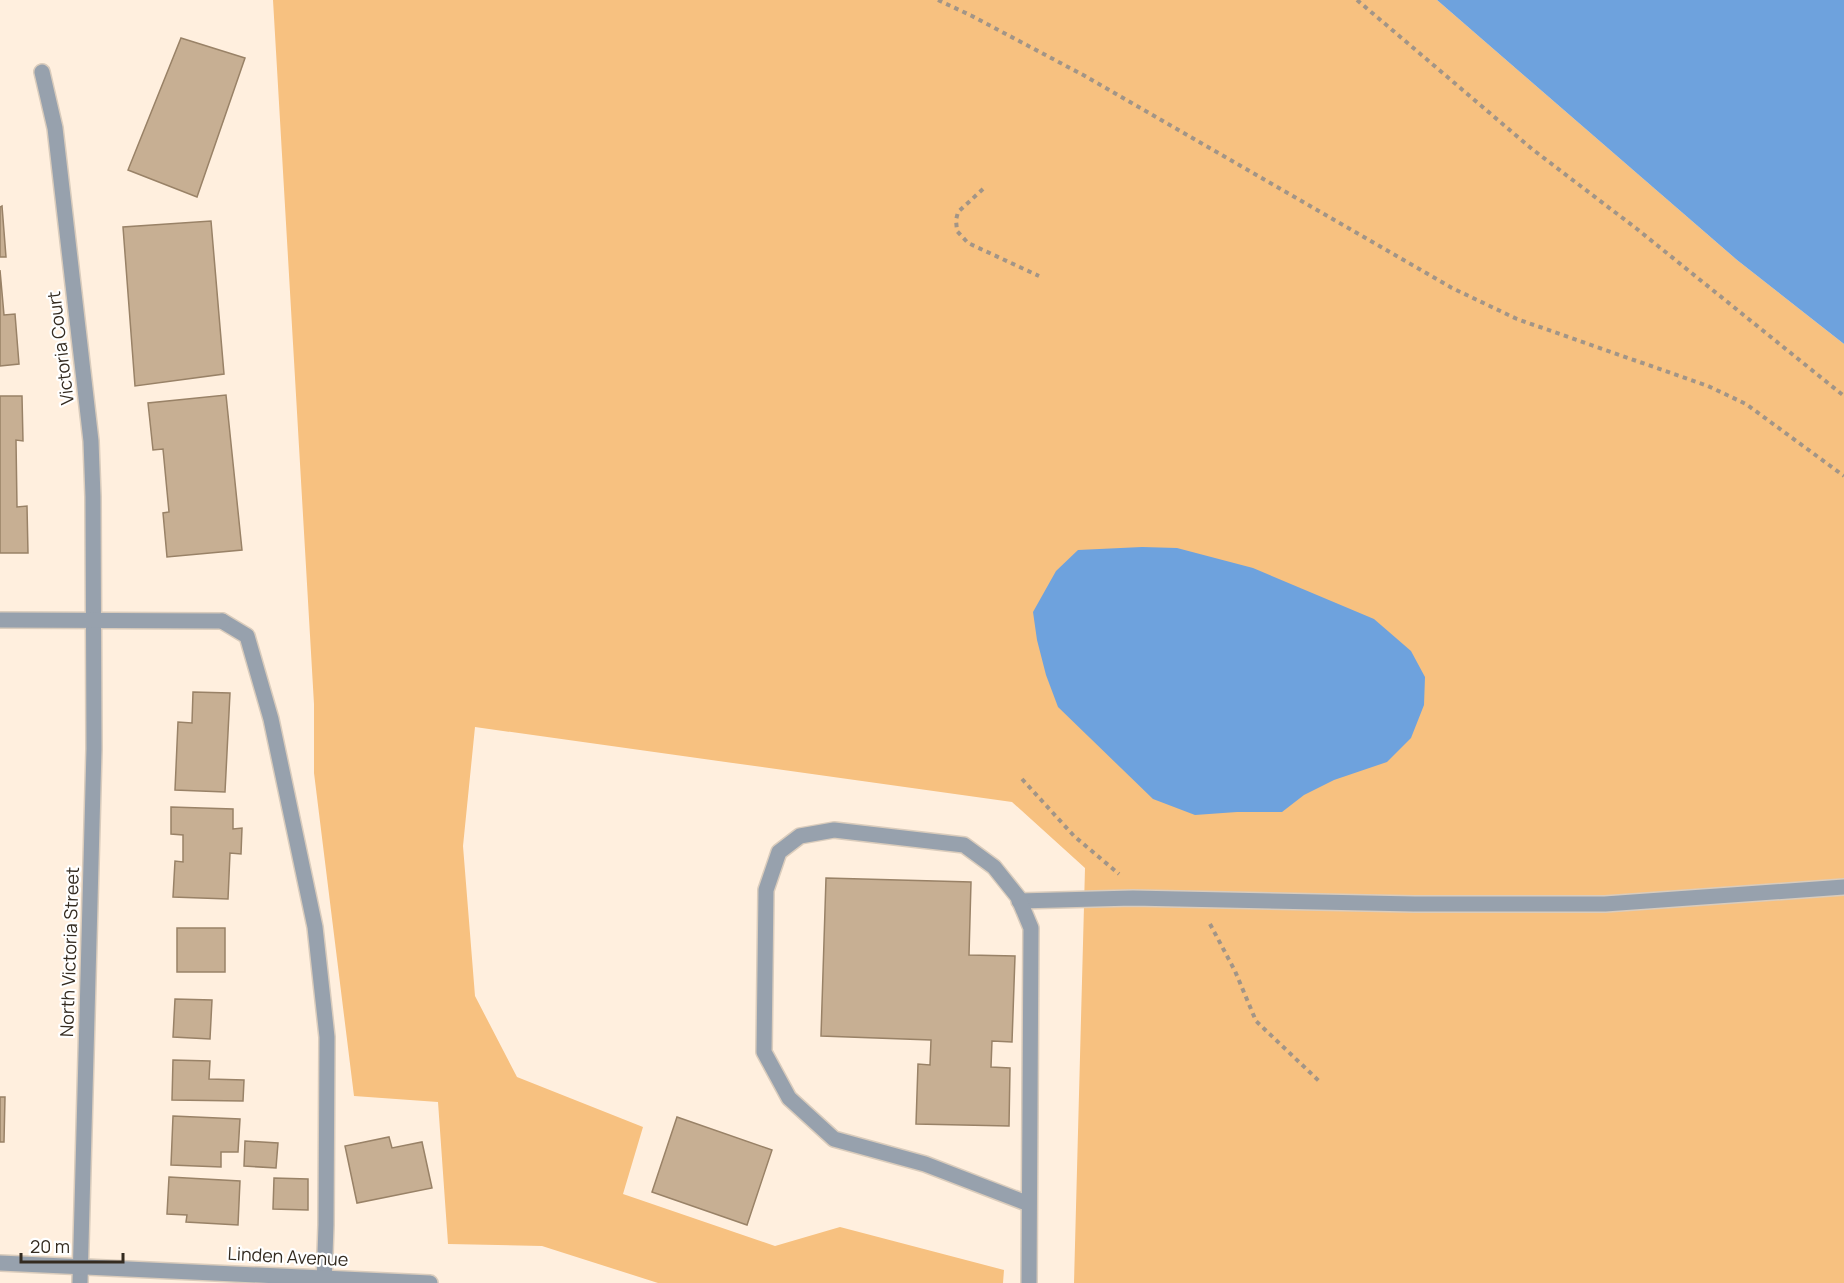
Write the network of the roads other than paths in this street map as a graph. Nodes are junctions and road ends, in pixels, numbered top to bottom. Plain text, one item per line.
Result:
1 (42, 72) dead end
2 (0, 620) edge
3 (93, 621) junction
4 (1844, 887) edge
5 (1020, 901) junction
6 (1029, 1204) junction
7 (0, 1263) edge
8 (81, 1266) junction
9 (324, 1281) edge
10 (80, 1283) edge
11 (430, 1283) edge
12 (1029, 1283) edge

1 - 3 street, Victoria Court
2 - 3 street
3 - 8 street, North Victoria Street
3 - 9 street
4 - 5 street
5 - 6 street
5 - 6 street
6 - 12 street
7 - 8 street, Linden Avenue
8 - 9 street, Linden Avenue
8 - 10 street, North Victoria Street
9 - 11 street, Linden Avenue

